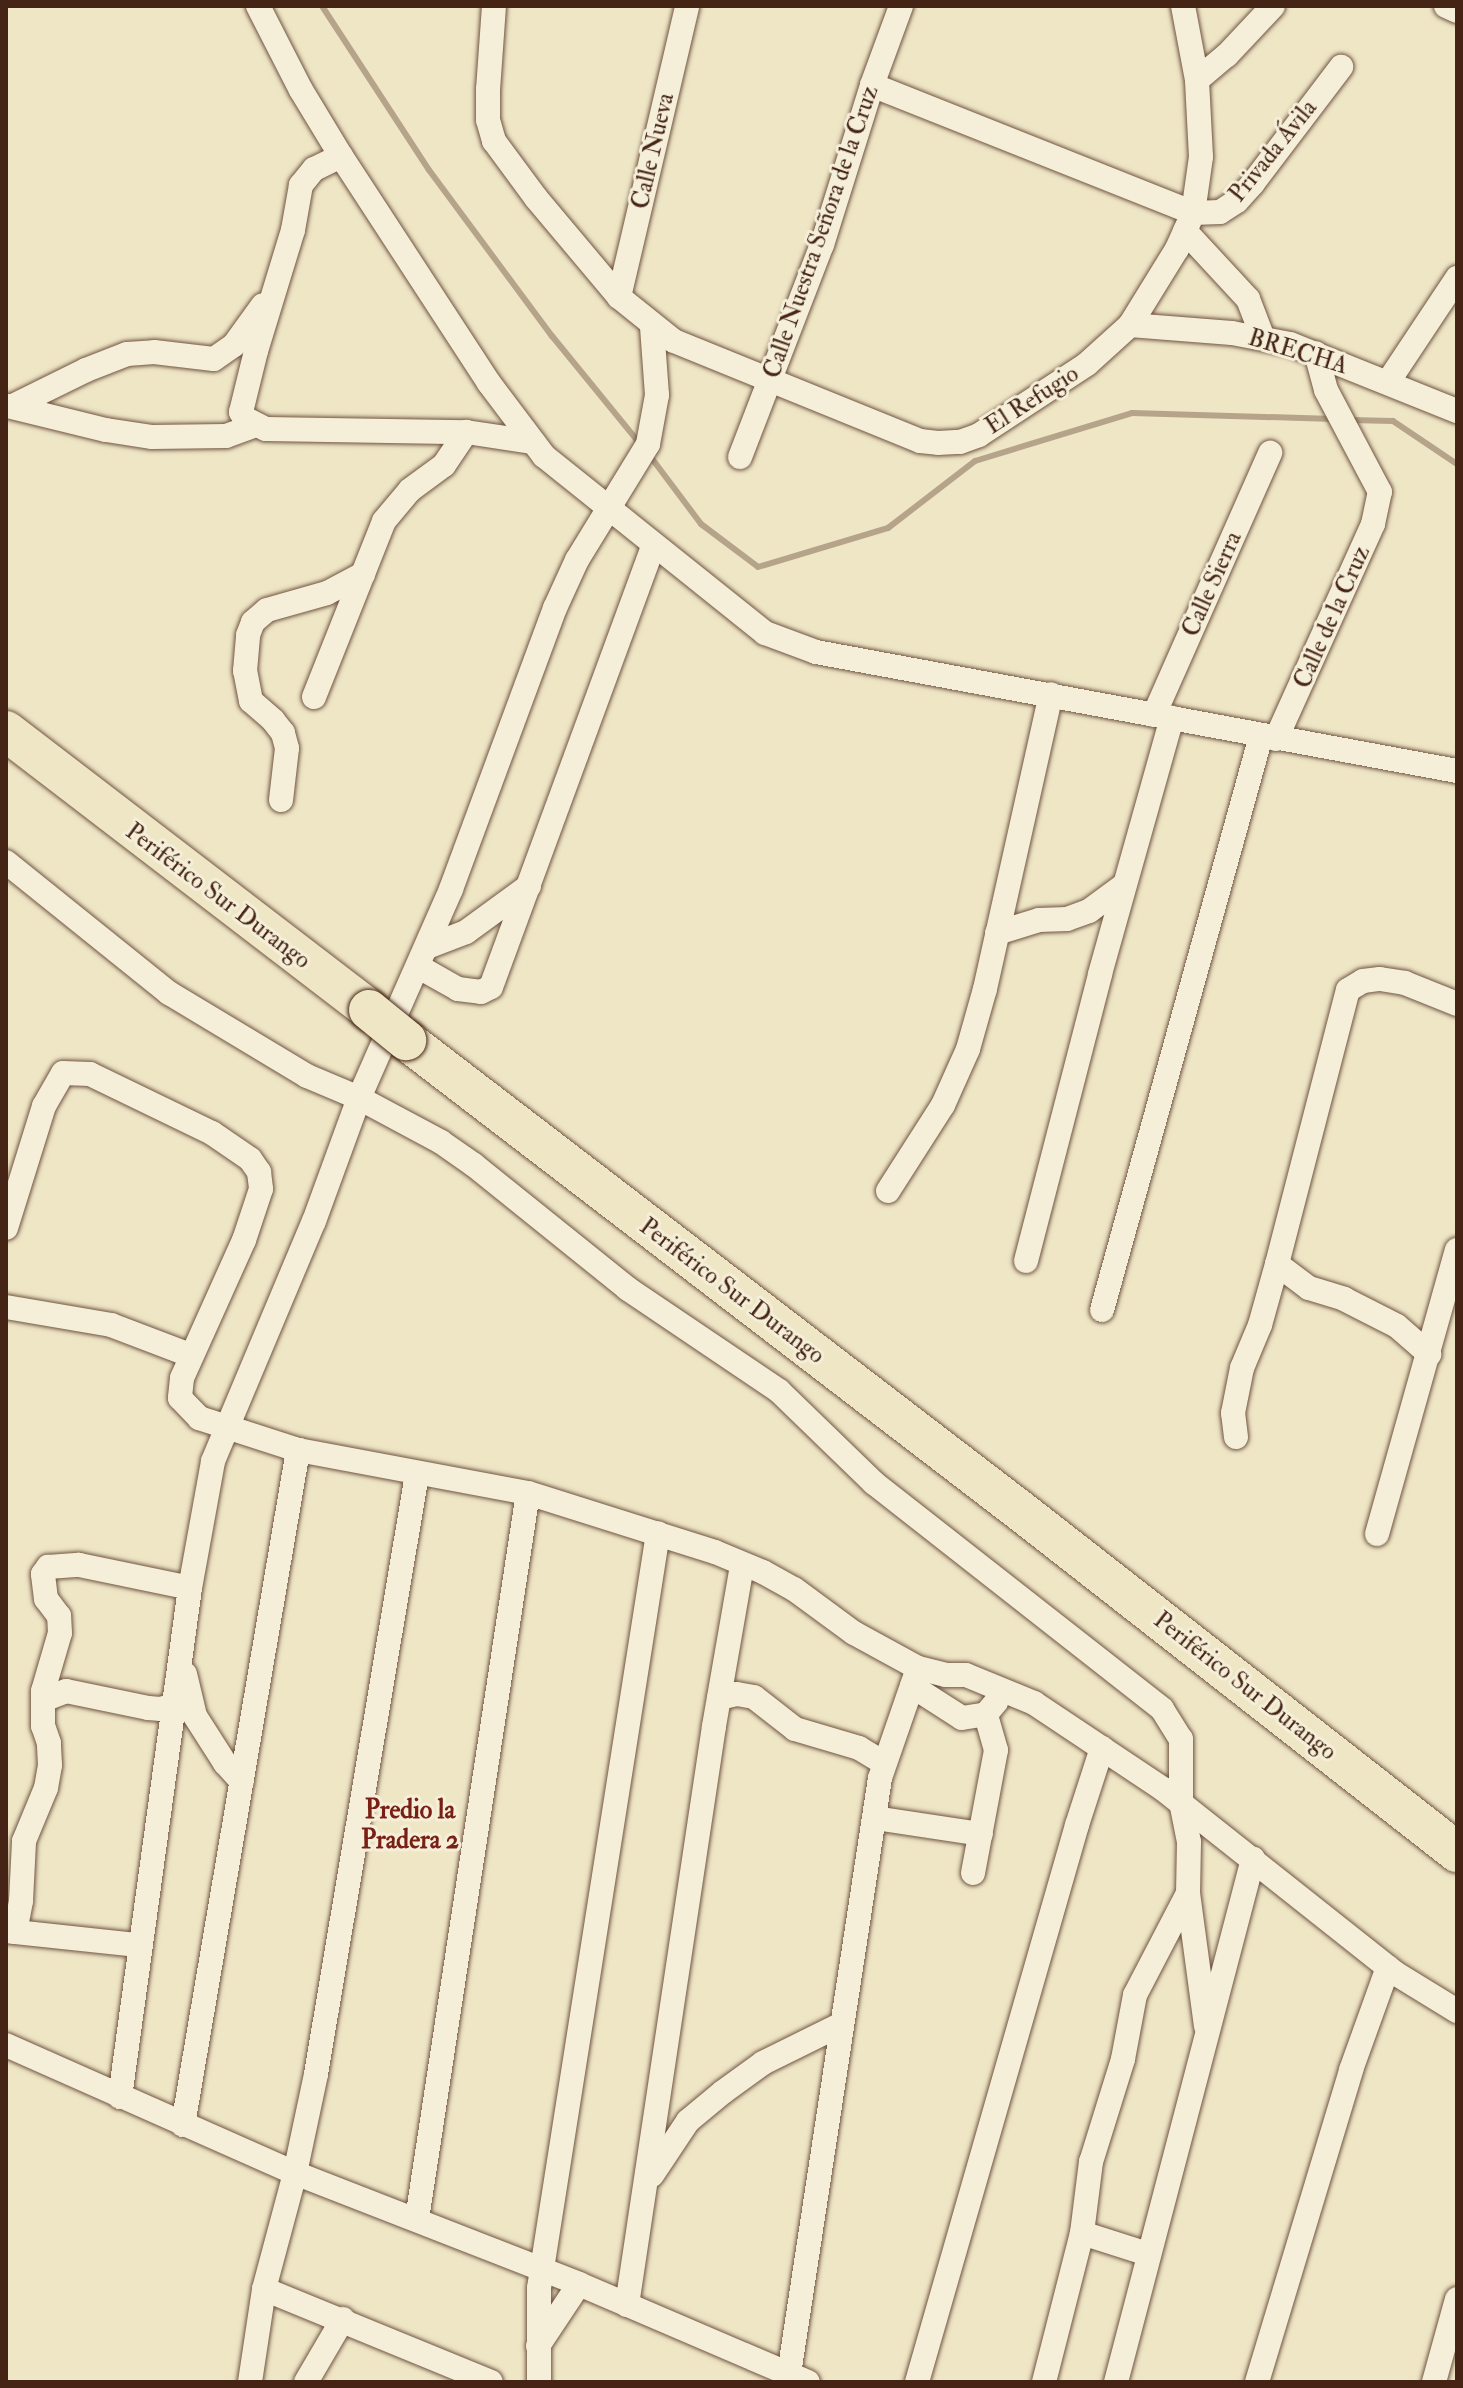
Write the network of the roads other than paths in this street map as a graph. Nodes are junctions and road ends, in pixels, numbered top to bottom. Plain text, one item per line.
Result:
1 (258, 6) edge
2 (494, 6) edge
3 (687, 6) edge
4 (901, 6) edge
5 (1183, 6) edge
6 (1273, 6) edge
7 (1446, 6) edge
8 (1457, 11) edge
9 (1341, 67) dead end
10 (1197, 80) junction
11 (872, 85) junction
12 (341, 156) junction
13 (1189, 222) junction
14 (1457, 278) edge
15 (276, 287) junction
16 (619, 297) junction
17 (1130, 325) junction
18 (652, 327) junction
19 (1263, 338) junction
20 (1316, 353) junction
21 (770, 382) junction
22 (1388, 382) junction
23 (10, 405) edge
24 (1457, 411) edge
25 (256, 425) junction
26 (466, 432) junction
27 (533, 442) junction
28 (1270, 453) dead end
29 (740, 457) dead end
30 (607, 508) junction
31 (654, 545) junction
32 (363, 574) junction
33 (1051, 694) junction
34 (314, 697) dead end
35 (1163, 716) junction
36 (6, 731) edge
37 (1268, 737) junction
38 (1457, 771) edge
39 (281, 800) dead end
40 (6, 862) edge
41 (1124, 885) junction
42 (529, 886) junction
43 (997, 933) junction
44 (423, 957) junction
45 (1457, 1004) edge
46 (359, 1098) junction
47 (888, 1191) dead end
48 (6, 1228) edge
49 (1457, 1250) edge
50 (1026, 1261) dead end
51 (1277, 1264) junction
52 (6, 1307) edge
53 (1102, 1310) dead end
54 (1429, 1354) junction
55 (190, 1355) junction
56 (228, 1429) junction
57 (1236, 1437) dead end
58 (298, 1450) junction
59 (417, 1474) junction
60 (528, 1493) junction
61 (658, 1533) junction
62 (1377, 1534) dead end
63 (742, 1566) junction
64 (190, 1588) junction
65 (182, 1664) junction
66 (915, 1677) junction
67 (1000, 1689) junction
68 (719, 1698) junction
69 (43, 1700) junction
70 (176, 1704) junction
71 (986, 1714) junction
72 (1102, 1748) junction
73 (884, 1763) junction
74 (242, 1782) junction
75 (1181, 1802) junction
76 (875, 1818) junction
77 (981, 1834) junction
78 (1457, 1852) edge
79 (1253, 1859) junction
80 (973, 1873) dead end
81 (1188, 1893) junction
82 (10, 1932) edge
83 (138, 1945) junction
84 (1388, 1967) junction
85 (1457, 2011) edge
86 (840, 2025) junction
87 (1206, 2026) junction
88 (6, 2045) edge
89 (120, 2097) junction
90 (183, 2125) junction
91 (295, 2173) junction
92 (647, 2185) junction
93 (417, 2219) junction
94 (1082, 2233) junction
95 (1148, 2254) junction
96 (543, 2269) junction
97 (579, 2284) junction
98 (264, 2289) junction
99 (1457, 2299) edge
100 (627, 2305) junction
101 (343, 2319) junction
102 (538, 2346) junction
103 (256, 2376) edge
104 (798, 2378) edge
105 (306, 2382) edge
106 (491, 2382) edge
107 (539, 2382) edge
108 (917, 2382) edge
109 (1044, 2382) edge
110 (1116, 2382) edge
111 (1257, 2382) edge
112 (1434, 2382) edge

1 - 12 street
2 - 16 street
3 - 16 street, Calle Nueva
4 - 11 street, Calle Nuestra Señora de la Cruz
5 - 10 street
6 - 10 street
7 - 8 street
9 - 13 street, Privada Ávila
10 - 13 street
11 - 13 street
11 - 21 street, Calle Nuestra Señora de la Cruz
12 - 15 street
12 - 27 street
13 - 17 street, El Refugio
13 - 19 street
14 - 22 street
15 - 23 street
15 - 25 street
16 - 18 street
17 - 19 street, BRECHA
17 - 21 street, El Refugio
18 - 21 street
18 - 30 street
19 - 20 street, BRECHA
20 - 22 street, BRECHA
20 - 37 street, Calle de la Cruz
21 - 29 street, Calle Nuestra Señora de la Cruz
22 - 24 street, BRECHA
23 - 25 street
25 - 26 street
26 - 27 street
26 - 32 street
27 - 30 street
28 - 35 street, Calle Sierra
30 - 31 street
30 - 44 street
31 - 33 street
31 - 42 street
32 - 34 street
32 - 39 street
33 - 35 street
33 - 43 street
35 - 37 street
35 - 41 street, Calle Sierra
36 - 78 highway, Periférico Sur Durango, bridge
37 - 38 street
37 - 53 street, Calle de la Cruz
40 - 46 street
41 - 43 street
41 - 50 street, Calle Sierra
42 - 44 street
42 - 44 street
43 - 47 street
44 - 46 street
45 - 51 street
46 - 56 street
46 - 75 street
48 - 55 street
49 - 54 street
51 - 54 street
51 - 57 street
52 - 55 street
54 - 62 street
55 - 56 street
56 - 58 street
56 - 64 street
58 - 59 street
58 - 74 street
59 - 60 street
59 - 91 street
60 - 61 street
60 - 93 street
61 - 63 street
61 - 96 street
63 - 66 street
63 - 68 street
64 - 65 street
64 - 69 street
65 - 70 street
65 - 74 street
66 - 67 street
66 - 71 street
66 - 73 street
67 - 71 street
67 - 72 street
68 - 73 street
68 - 92 street
69 - 70 street
69 - 82 street
70 - 83 street
71 - 77 street
72 - 75 street
72 - 108 street
73 - 76 street
74 - 90 street
75 - 79 street
75 - 81 street
76 - 77 street
76 - 86 street
77 - 80 street
79 - 84 street
79 - 87 street
81 - 87 street
81 - 94 street
82 - 83 street
83 - 89 street
84 - 85 street
84 - 111 street
86 - 92 street
86 - 104 street
87 - 95 street
88 - 89 street
89 - 90 street
90 - 91 street
91 - 93 street
91 - 98 street
92 - 100 street
93 - 96 street
94 - 95 street
94 - 109 street
95 - 110 street
96 - 97 street
96 - 102 street
97 - 100 street
97 - 102 street
98 - 101 street
98 - 103 street
99 - 112 street
100 - 104 street
101 - 105 street
101 - 106 street
102 - 107 street

